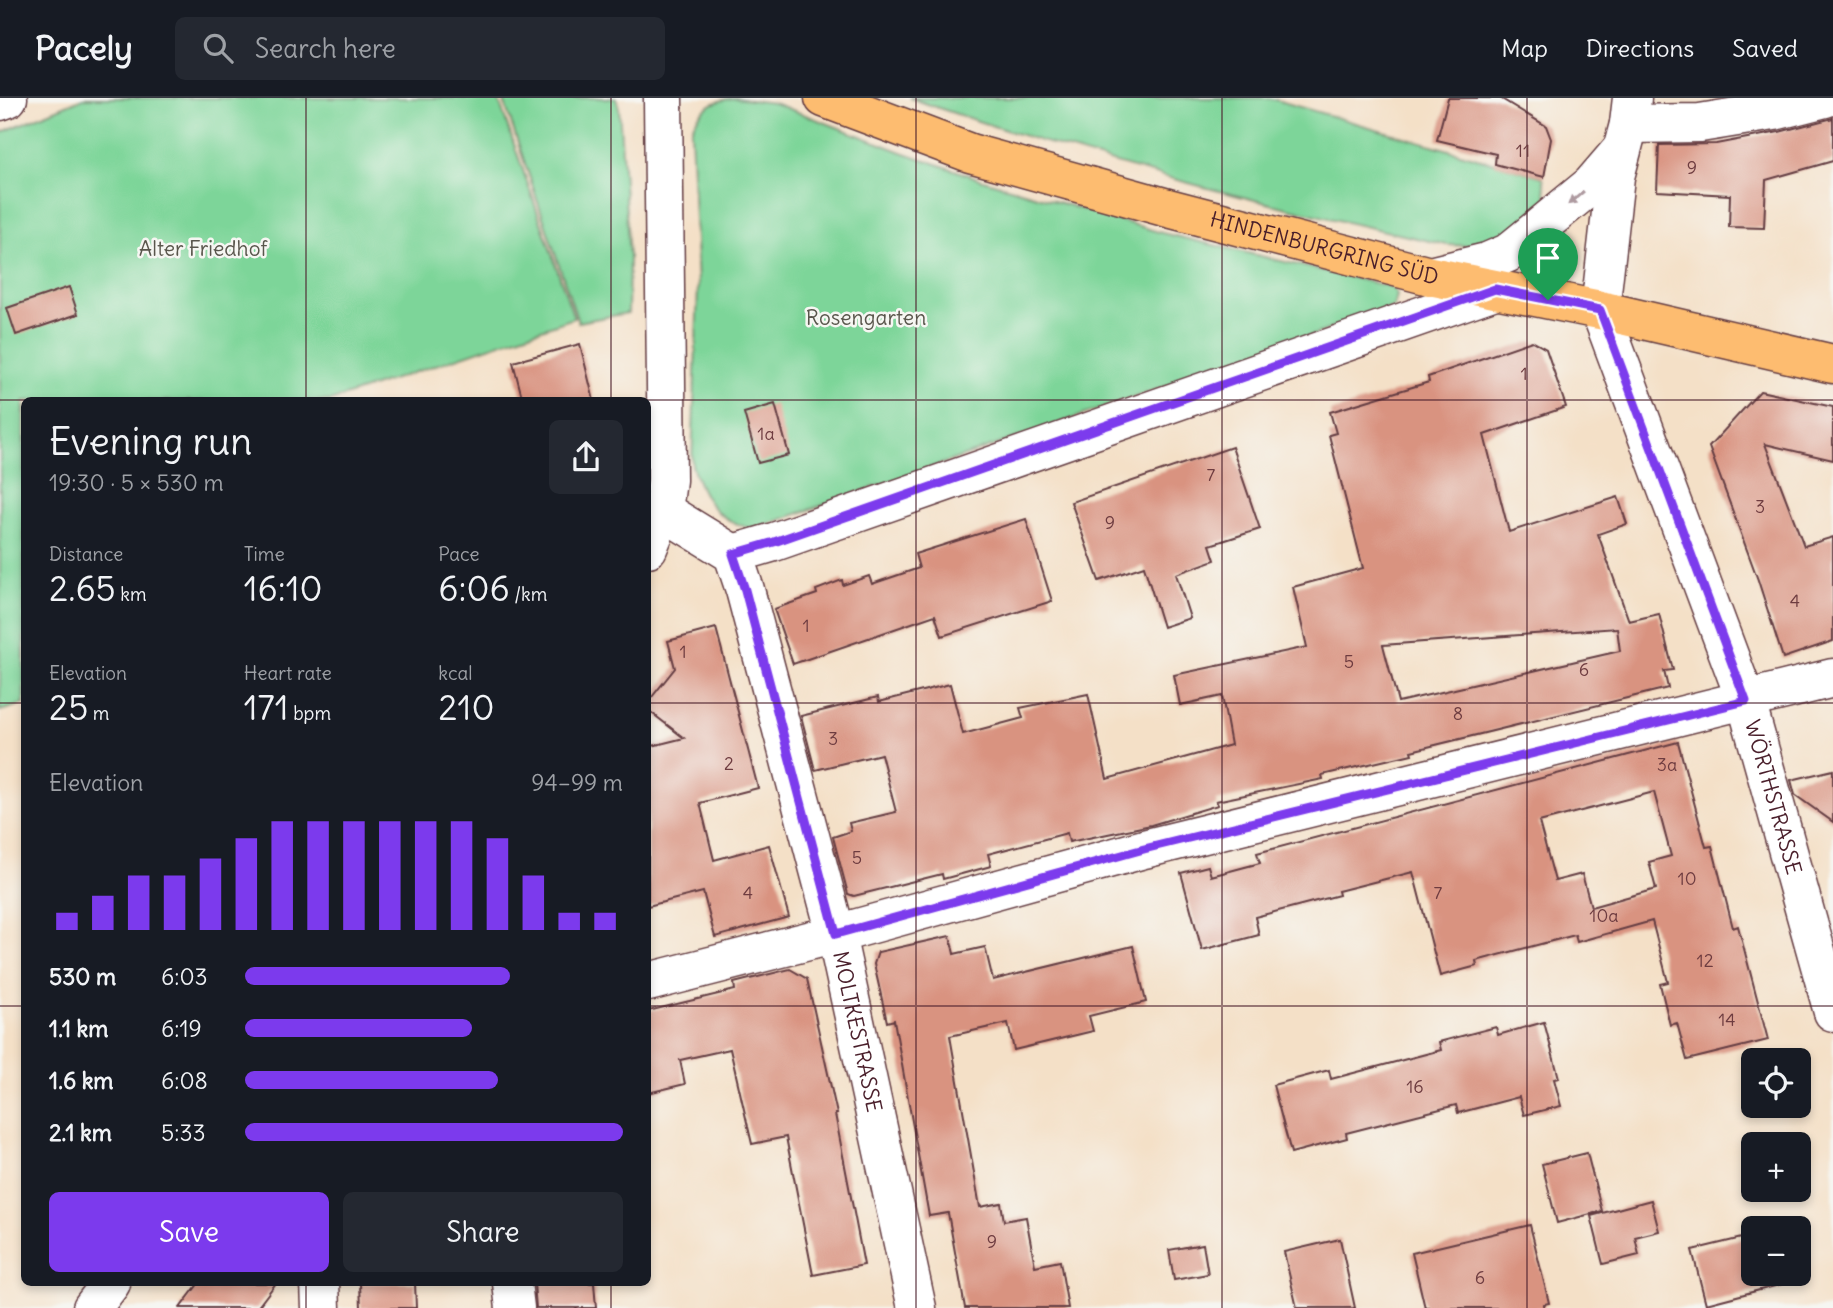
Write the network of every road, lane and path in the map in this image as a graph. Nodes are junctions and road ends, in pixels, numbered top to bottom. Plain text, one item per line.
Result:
1 (8, 98) edge
2 (663, 98) edge
3 (824, 98) edge
4 (1825, 98) edge
5 (0, 101) edge
6 (1628, 123) edge
7 (1430, 276) junction
8 (1495, 289) junction
9 (1600, 310) junction
10 (1833, 364) edge
11 (663, 511) junction
12 (651, 541) edge
13 (733, 554) junction
14 (1833, 678) edge
15 (1746, 701) junction
16 (836, 934) junction
17 (651, 981) edge
18 (1833, 1012) edge
19 (109, 1286) edge
20 (320, 1286) edge
21 (512, 1286) edge
22 (92, 1308) edge
23 (321, 1308) edge
24 (514, 1308) edge
25 (917, 1308) edge

1 - 5 street
2 - 11 street
3 - 7 main road, HINDENBURGRING SÜD
4 - 6 street
6 -> 7 street
6 - 9 street
7 - 8 main road, HINDENBURGRING SÜD
8 - 9 main road, HINDENBURGRING SÜD
8 - 13 street
9 - 10 main road, HINDENBURGRING SÜD
9 - 15 street, WÖRTHSTRASSE
11 - 12 street
11 - 13 street
13 - 16 street, MOLTKESTRASSE
14 - 15 street
15 - 16 street
15 - 18 street, WÖRTHSTRASSE
16 - 17 street
16 - 25 street, MOLTKESTRASSE
19 - 22 street
20 - 23 street
21 - 24 street

